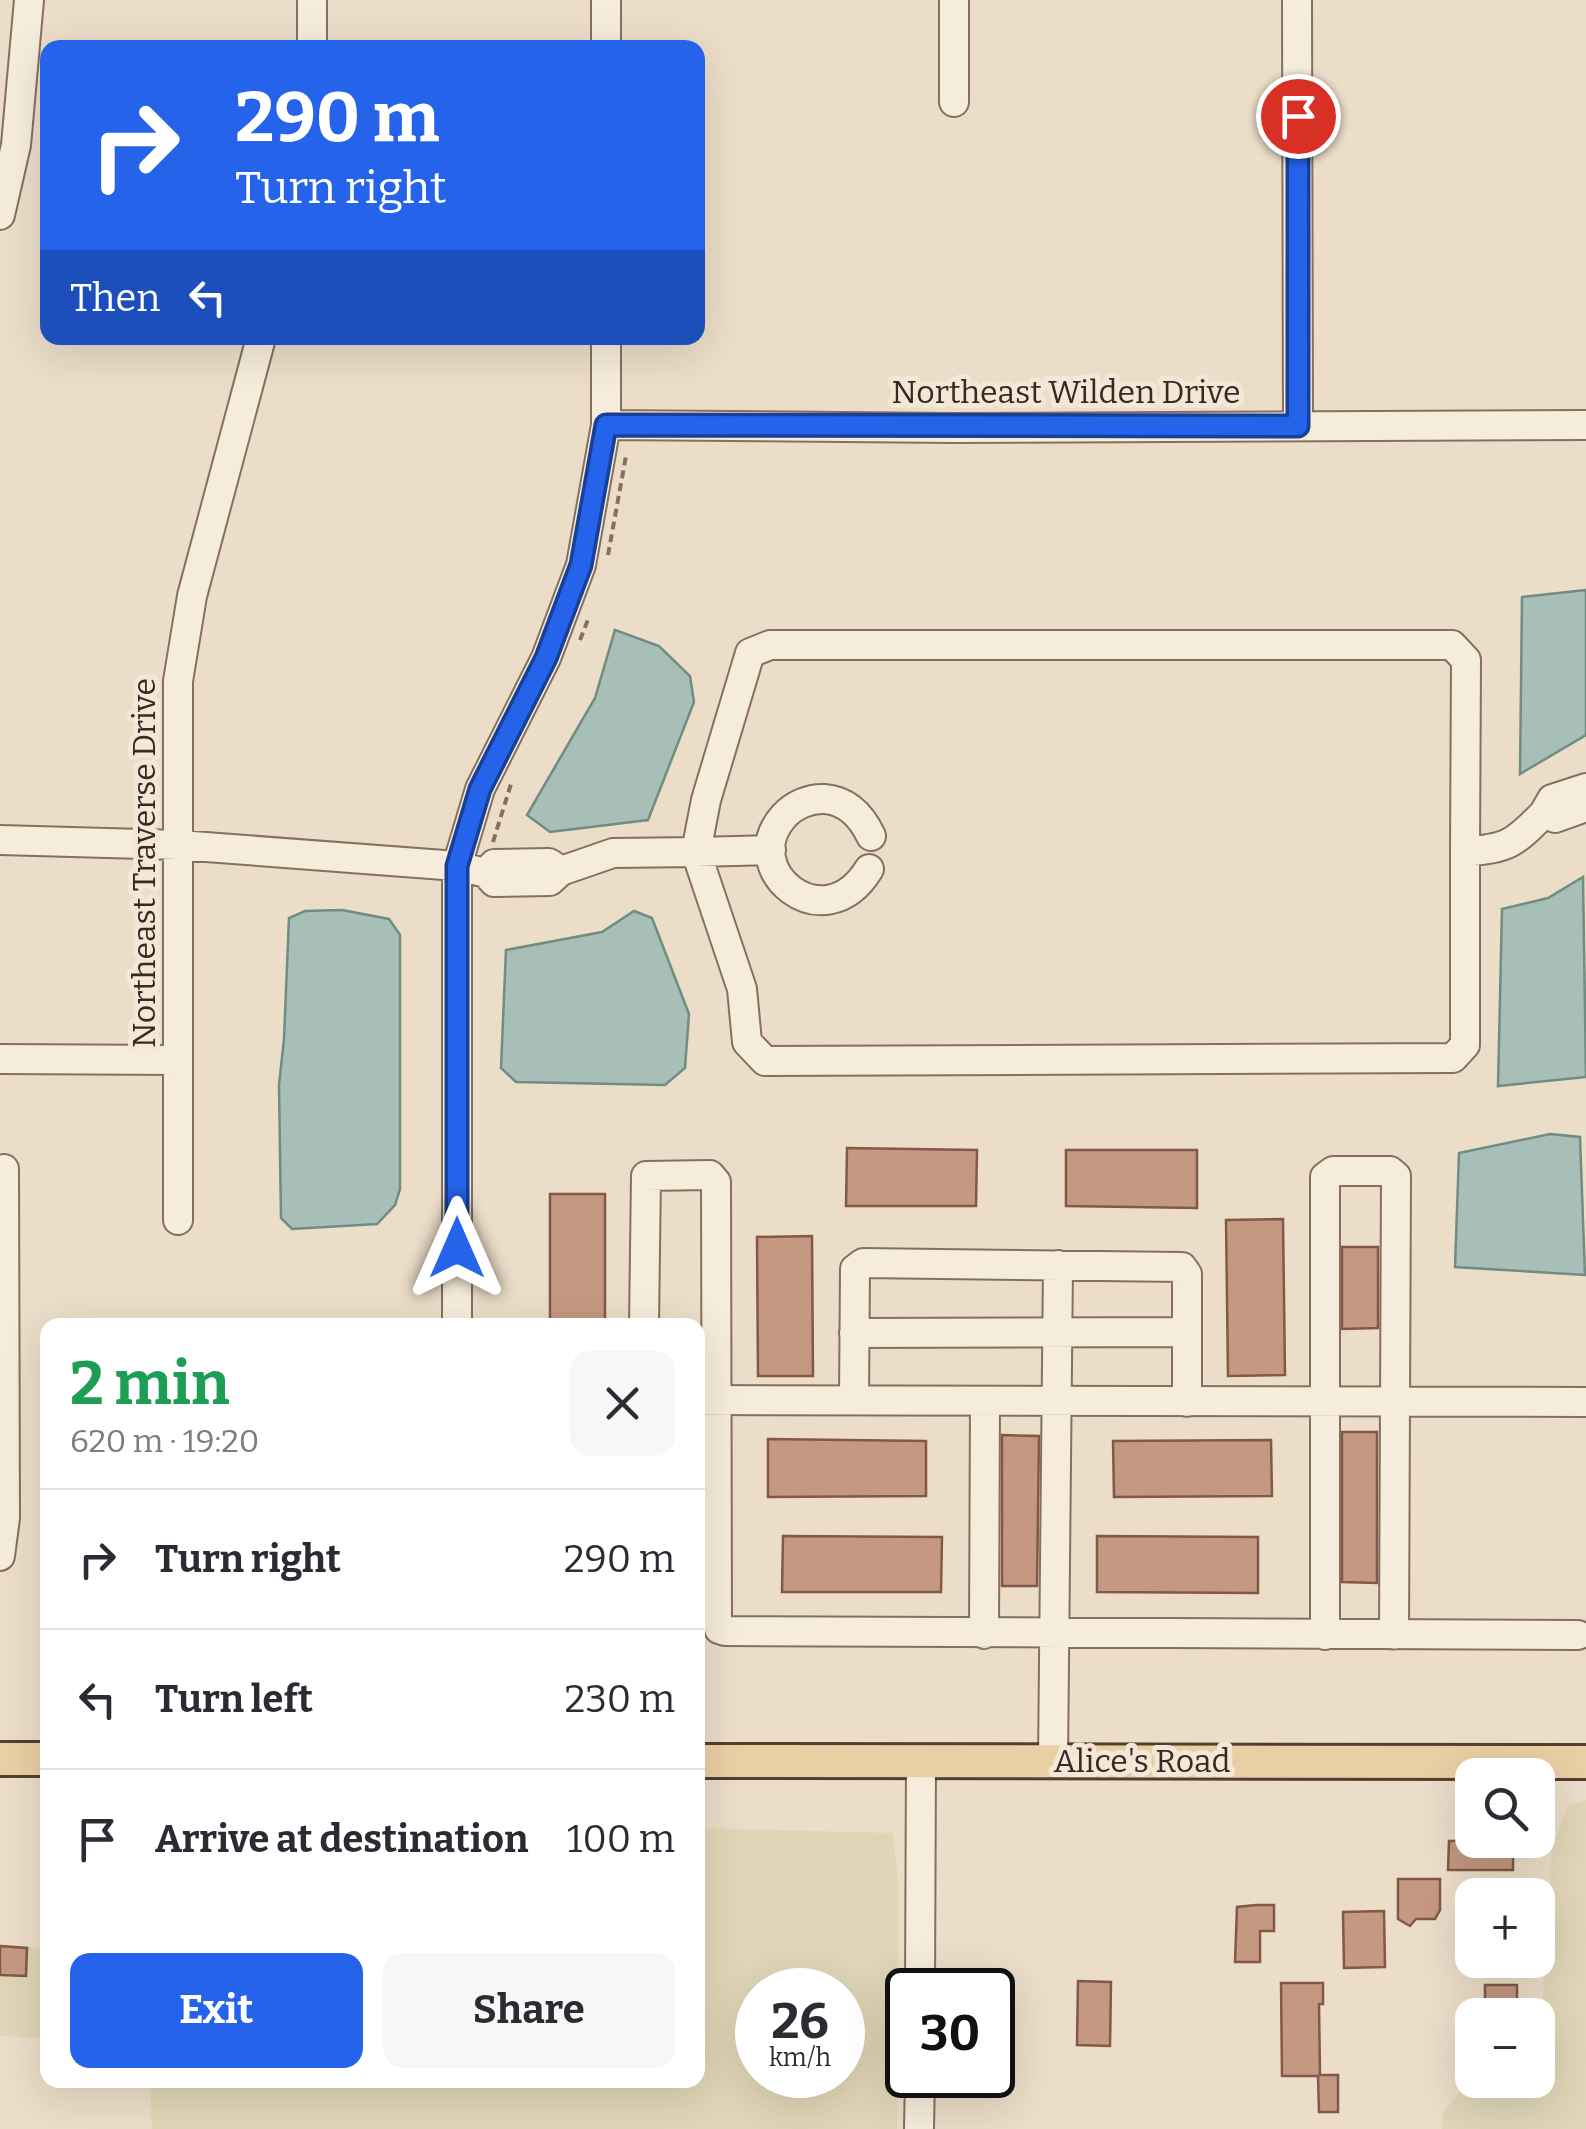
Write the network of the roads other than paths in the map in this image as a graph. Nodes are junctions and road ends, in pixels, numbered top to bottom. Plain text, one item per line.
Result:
1 (30, 0) edge
2 (312, 0) edge
3 (606, 0) edge
4 (954, 0) edge
5 (1297, 0) edge
6 (312, 40) edge
7 (606, 40) edge
8 (954, 102) dead end
9 (0, 215) edge
10 (260, 345) edge
11 (607, 345) edge
12 (618, 425) junction
13 (1586, 425) edge
14 (1298, 426) junction
15 (1586, 788) edge
16 (1586, 807) edge
17 (1544, 813) junction
18 (871, 836) dead end
19 (0, 840) edge
20 (179, 845) junction
21 (770, 850) junction
22 (1465, 851) junction
23 (696, 852) junction
24 (869, 869) dead end
25 (476, 871) junction
26 (0, 1059) edge
27 (178, 1060) junction
28 (4, 1169) dead end
29 (178, 1220) dead end
30 (1058, 1265) junction
31 (457, 1318) edge
32 (644, 1318) edge
33 (854, 1332) junction
34 (1058, 1332) junction
35 (1187, 1332) junction
36 (707, 1400) edge
37 (854, 1400) junction
38 (986, 1402) junction
39 (1058, 1402) junction
40 (1188, 1402) junction
41 (1325, 1402) junction
42 (1396, 1402) junction
43 (1586, 1402) edge
44 (0, 1556) edge
45 (707, 1568) edge
46 (984, 1634) junction
47 (1056, 1634) junction
48 (1325, 1634) junction
49 (1394, 1634) junction
50 (1578, 1634) dead end
51 (0, 1759) edge
52 (40, 1759) edge
53 (705, 1761) edge
54 (1053, 1761) junction
55 (921, 1762) junction
56 (1586, 1762) edge
57 (920, 1968) edge
58 (920, 2098) edge
59 (920, 2129) edge

1 - 9 street
2 - 6 street
3 - 7 street
4 - 8 street
5 - 14 street
10 - 20 street, Northeast Traverse Drive
11 - 12 street
12 - 14 street, Northeast Wilden Drive
12 - 25 street
13 - 14 street, Northeast Wilden Drive
15 - 17 street
16 - 17 street
17 - 22 street
18 - 21 street
19 - 20 street
20 - 25 street
20 - 27 street, Northeast Traverse Drive
21 - 23 street
21 - 24 street
22 - 23 street
22 - 23 street
23 - 25 street
25 - 31 street
26 - 27 street
27 - 29 street, Northeast Traverse Drive
28 - 44 street
30 - 33 street
30 - 34 street
30 - 35 street
32 - 36 street
33 - 34 street
33 - 37 street
34 - 35 street
34 - 39 street
35 - 40 street
36 - 37 street
36 - 45 street
37 - 38 street
38 - 39 street
38 - 46 street
39 - 40 street
39 - 47 street
40 - 41 street
41 - 42 street
41 - 42 street
41 - 48 street
42 - 43 street
42 - 49 street
45 - 46 street
46 - 47 street
47 - 48 street
47 - 54 street
48 - 49 street
49 - 50 street
51 - 52 main road
53 - 55 main road, Alice's Road
54 - 55 main road, Alice's Road
54 - 56 main road, Alice's Road
55 - 57 street
58 - 59 street

